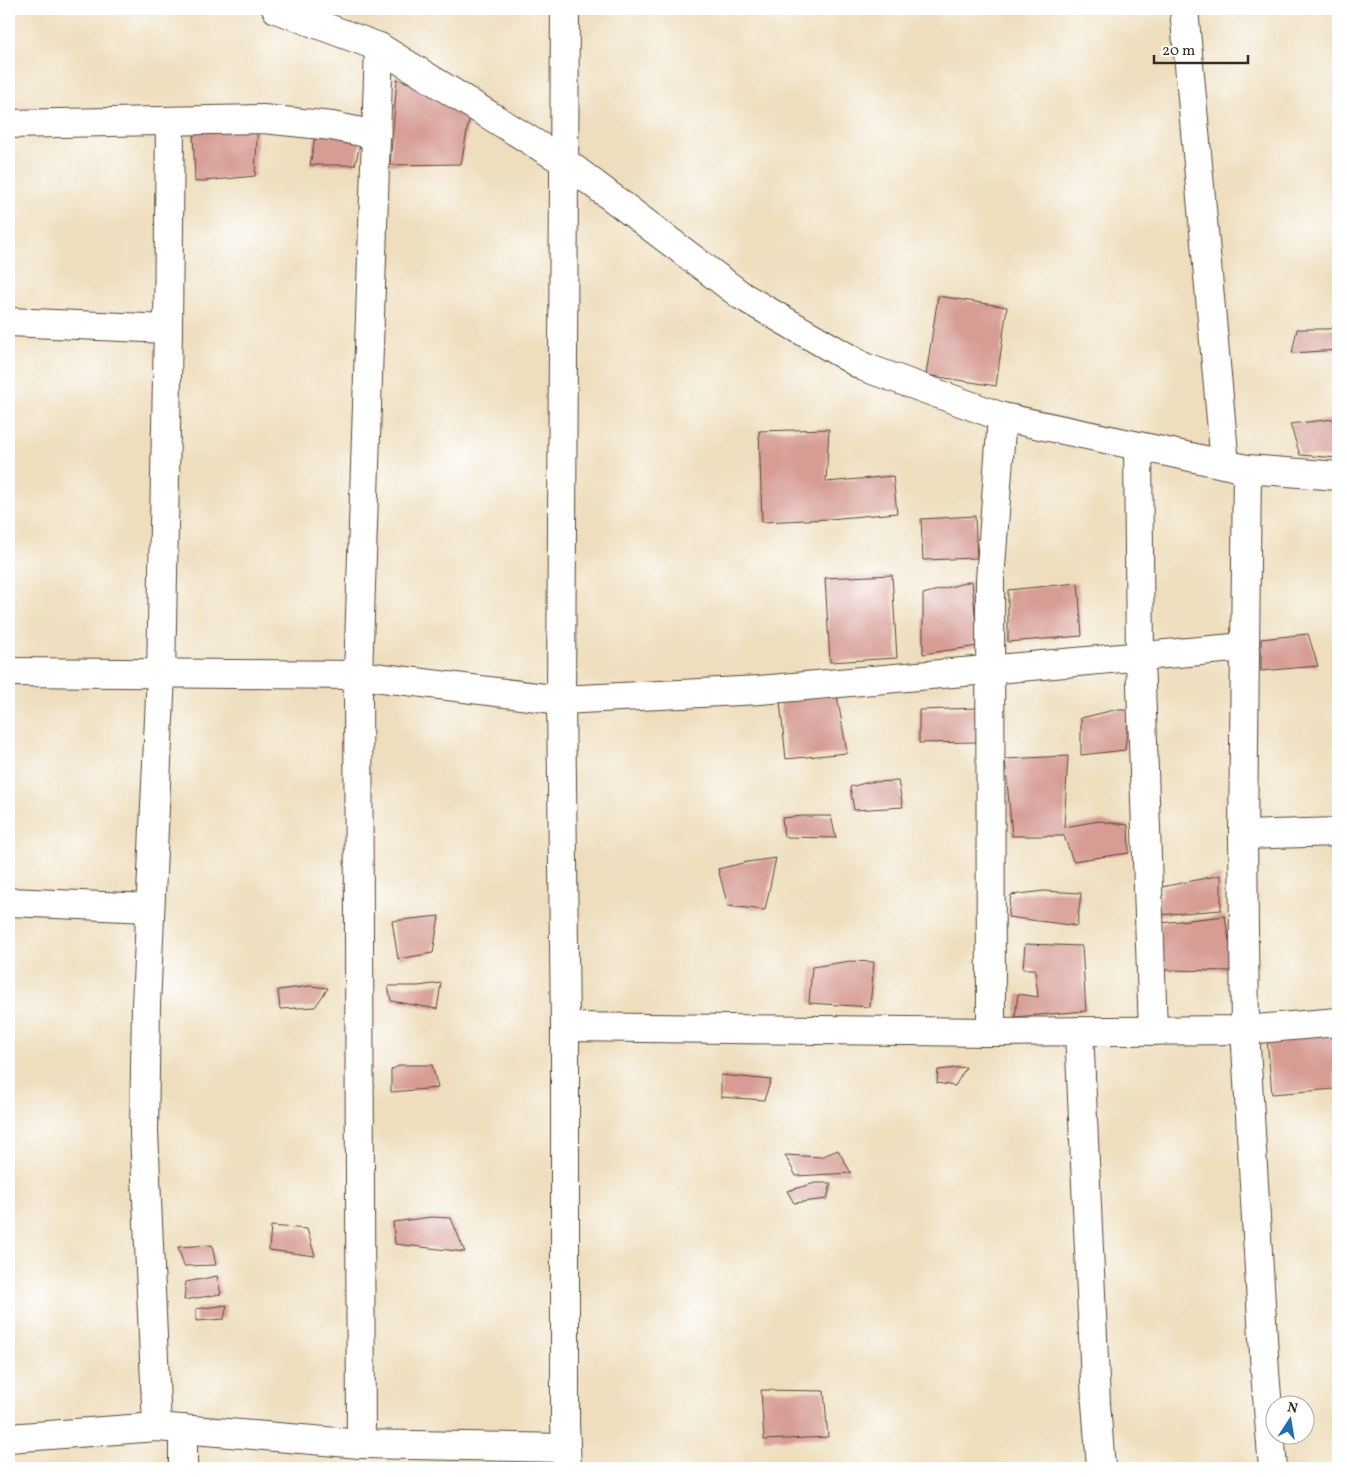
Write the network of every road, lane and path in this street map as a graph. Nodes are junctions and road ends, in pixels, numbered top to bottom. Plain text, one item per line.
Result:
1 (276, 9) edge
2 (565, 9) edge
3 (1184, 9) edge
4 (379, 47) junction
5 (170, 122) junction
6 (9, 124) edge
7 (376, 134) junction
8 (565, 162) junction
9 (9, 322) edge
10 (168, 330) junction
11 (1002, 417) junction
12 (1138, 446) junction
13 (1236, 467) junction
14 (1338, 476) edge
15 (1245, 647) junction
16 (1140, 656) junction
17 (991, 670) junction
18 (9, 672) edge
19 (161, 674) junction
20 (358, 675) junction
21 (561, 700) junction
22 (1338, 832) edge
23 (1243, 835) junction
24 (9, 902) edge
25 (150, 908) junction
26 (1338, 1022) edge
27 (565, 1027) junction
28 (1246, 1030) junction
29 (1079, 1031) junction
30 (1153, 1031) junction
31 (991, 1032) junction
32 (170, 1428) junction
33 (9, 1438) edge
34 (361, 1444) junction
35 (566, 1458) edge
36 (183, 1468) edge
37 (1101, 1468) edge
38 (1273, 1468) edge

1 - 4 street
2 - 8 street
3 - 13 street
4 - 7 street
4 - 8 street
5 - 6 street
5 - 7 street
5 - 10 street
7 - 20 street
8 - 11 street
8 - 21 street
9 - 10 street
10 - 19 street
11 - 12 street
11 - 17 street
12 - 13 street
12 - 16 street
13 - 14 street
13 - 15 street
15 - 16 street
15 - 23 street
16 - 17 street
16 - 30 street
17 - 21 street
17 - 31 street
18 - 19 street
19 - 20 street
19 - 25 street
20 - 21 street
20 - 34 street
21 - 27 street
22 - 23 street
23 - 28 street
24 - 25 street
25 - 32 street
26 - 28 street
27 - 31 street
27 - 35 street
28 - 30 street
28 - 38 street
29 - 30 street
29 - 31 street
29 - 37 street
32 - 33 street
32 - 34 street
32 - 36 street
34 - 35 street

